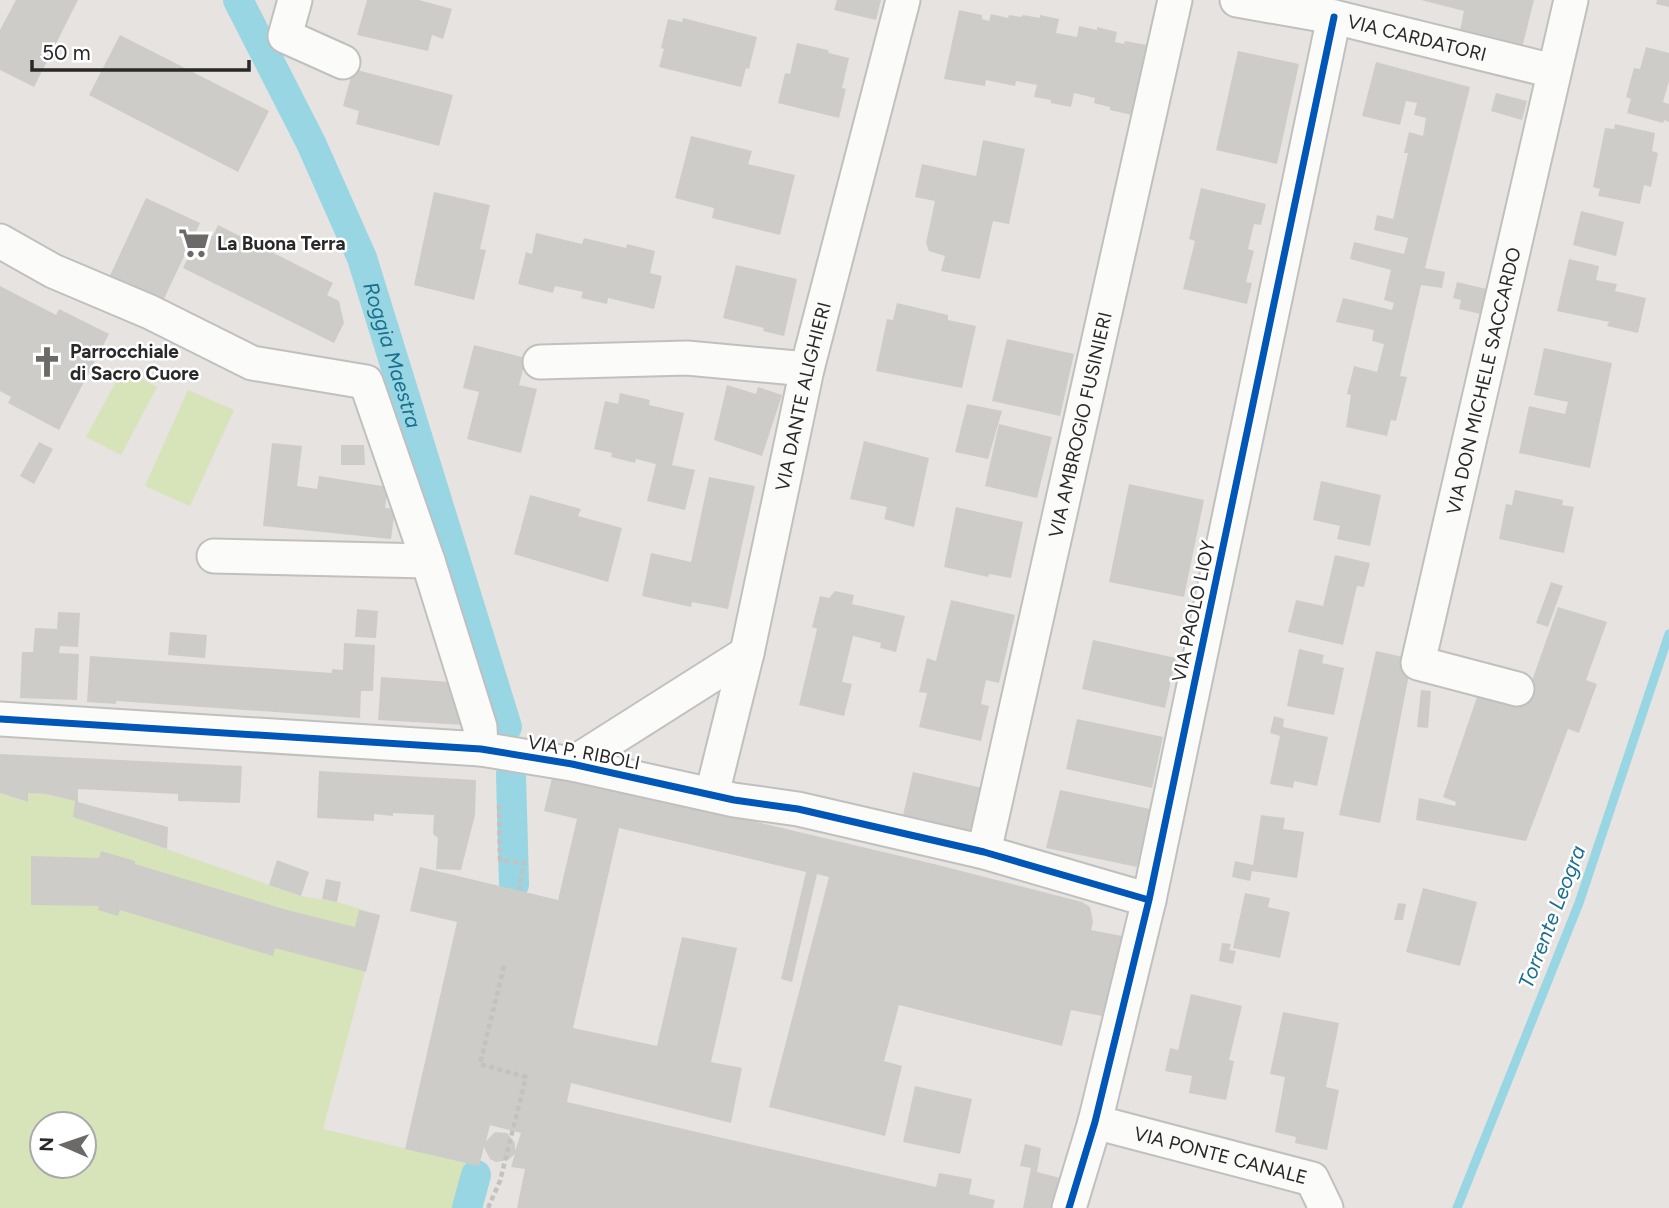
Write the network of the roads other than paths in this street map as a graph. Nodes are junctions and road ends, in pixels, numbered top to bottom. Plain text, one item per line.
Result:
1 (295, 0) edge
2 (903, 0) edge
3 (1175, 0) edge
4 (1237, 0) edge
5 (1571, 0) edge
6 (1334, 17) junction
7 (342, 62) dead end
8 (1553, 71) junction
9 (0, 241) edge
10 (540, 362) dead end
11 (807, 369) junction
12 (214, 556) dead end
13 (428, 561) junction
14 (747, 653) junction
15 (1517, 689) dead end
16 (0, 719) edge
17 (481, 749) junction
18 (572, 764) junction
19 (712, 793) junction
20 (984, 852) junction
21 (1149, 900) junction
22 (1095, 1122) junction
23 (1069, 1208) edge
24 (1326, 1208) edge

1 - 7 street
2 - 11 street, VIA DANTE ALIGHIERI
3 - 20 street, VIA AMBROGIO FUSINIERI
4 - 6 street, VIA CARDATORI
5 - 8 street, VIA DON MICHELE SACCARDO
6 - 8 street, VIA CARDATORI
6 - 21 street, VIA PAOLO LIOY
8 - 15 street, VIA DON MICHELE SACCARDO
9 - 13 street
10 - 11 street
11 - 14 street, VIA DANTE ALIGHIERI
12 - 13 street
13 - 17 street
14 - 18 street
14 - 19 street, VIA DANTE ALIGHIERI
16 - 17 street, VIA P. RIBOLI
17 - 18 street, VIA P. RIBOLI
18 - 19 street, VIA P. RIBOLI
19 - 20 street, VIA P. RIBOLI
20 - 21 street, VIA P. RIBOLI
21 - 22 street, VIA PAOLO LIOY
22 - 23 street, VIA PAOLO LIOY
22 - 24 street, VIA PONTE CANALE

